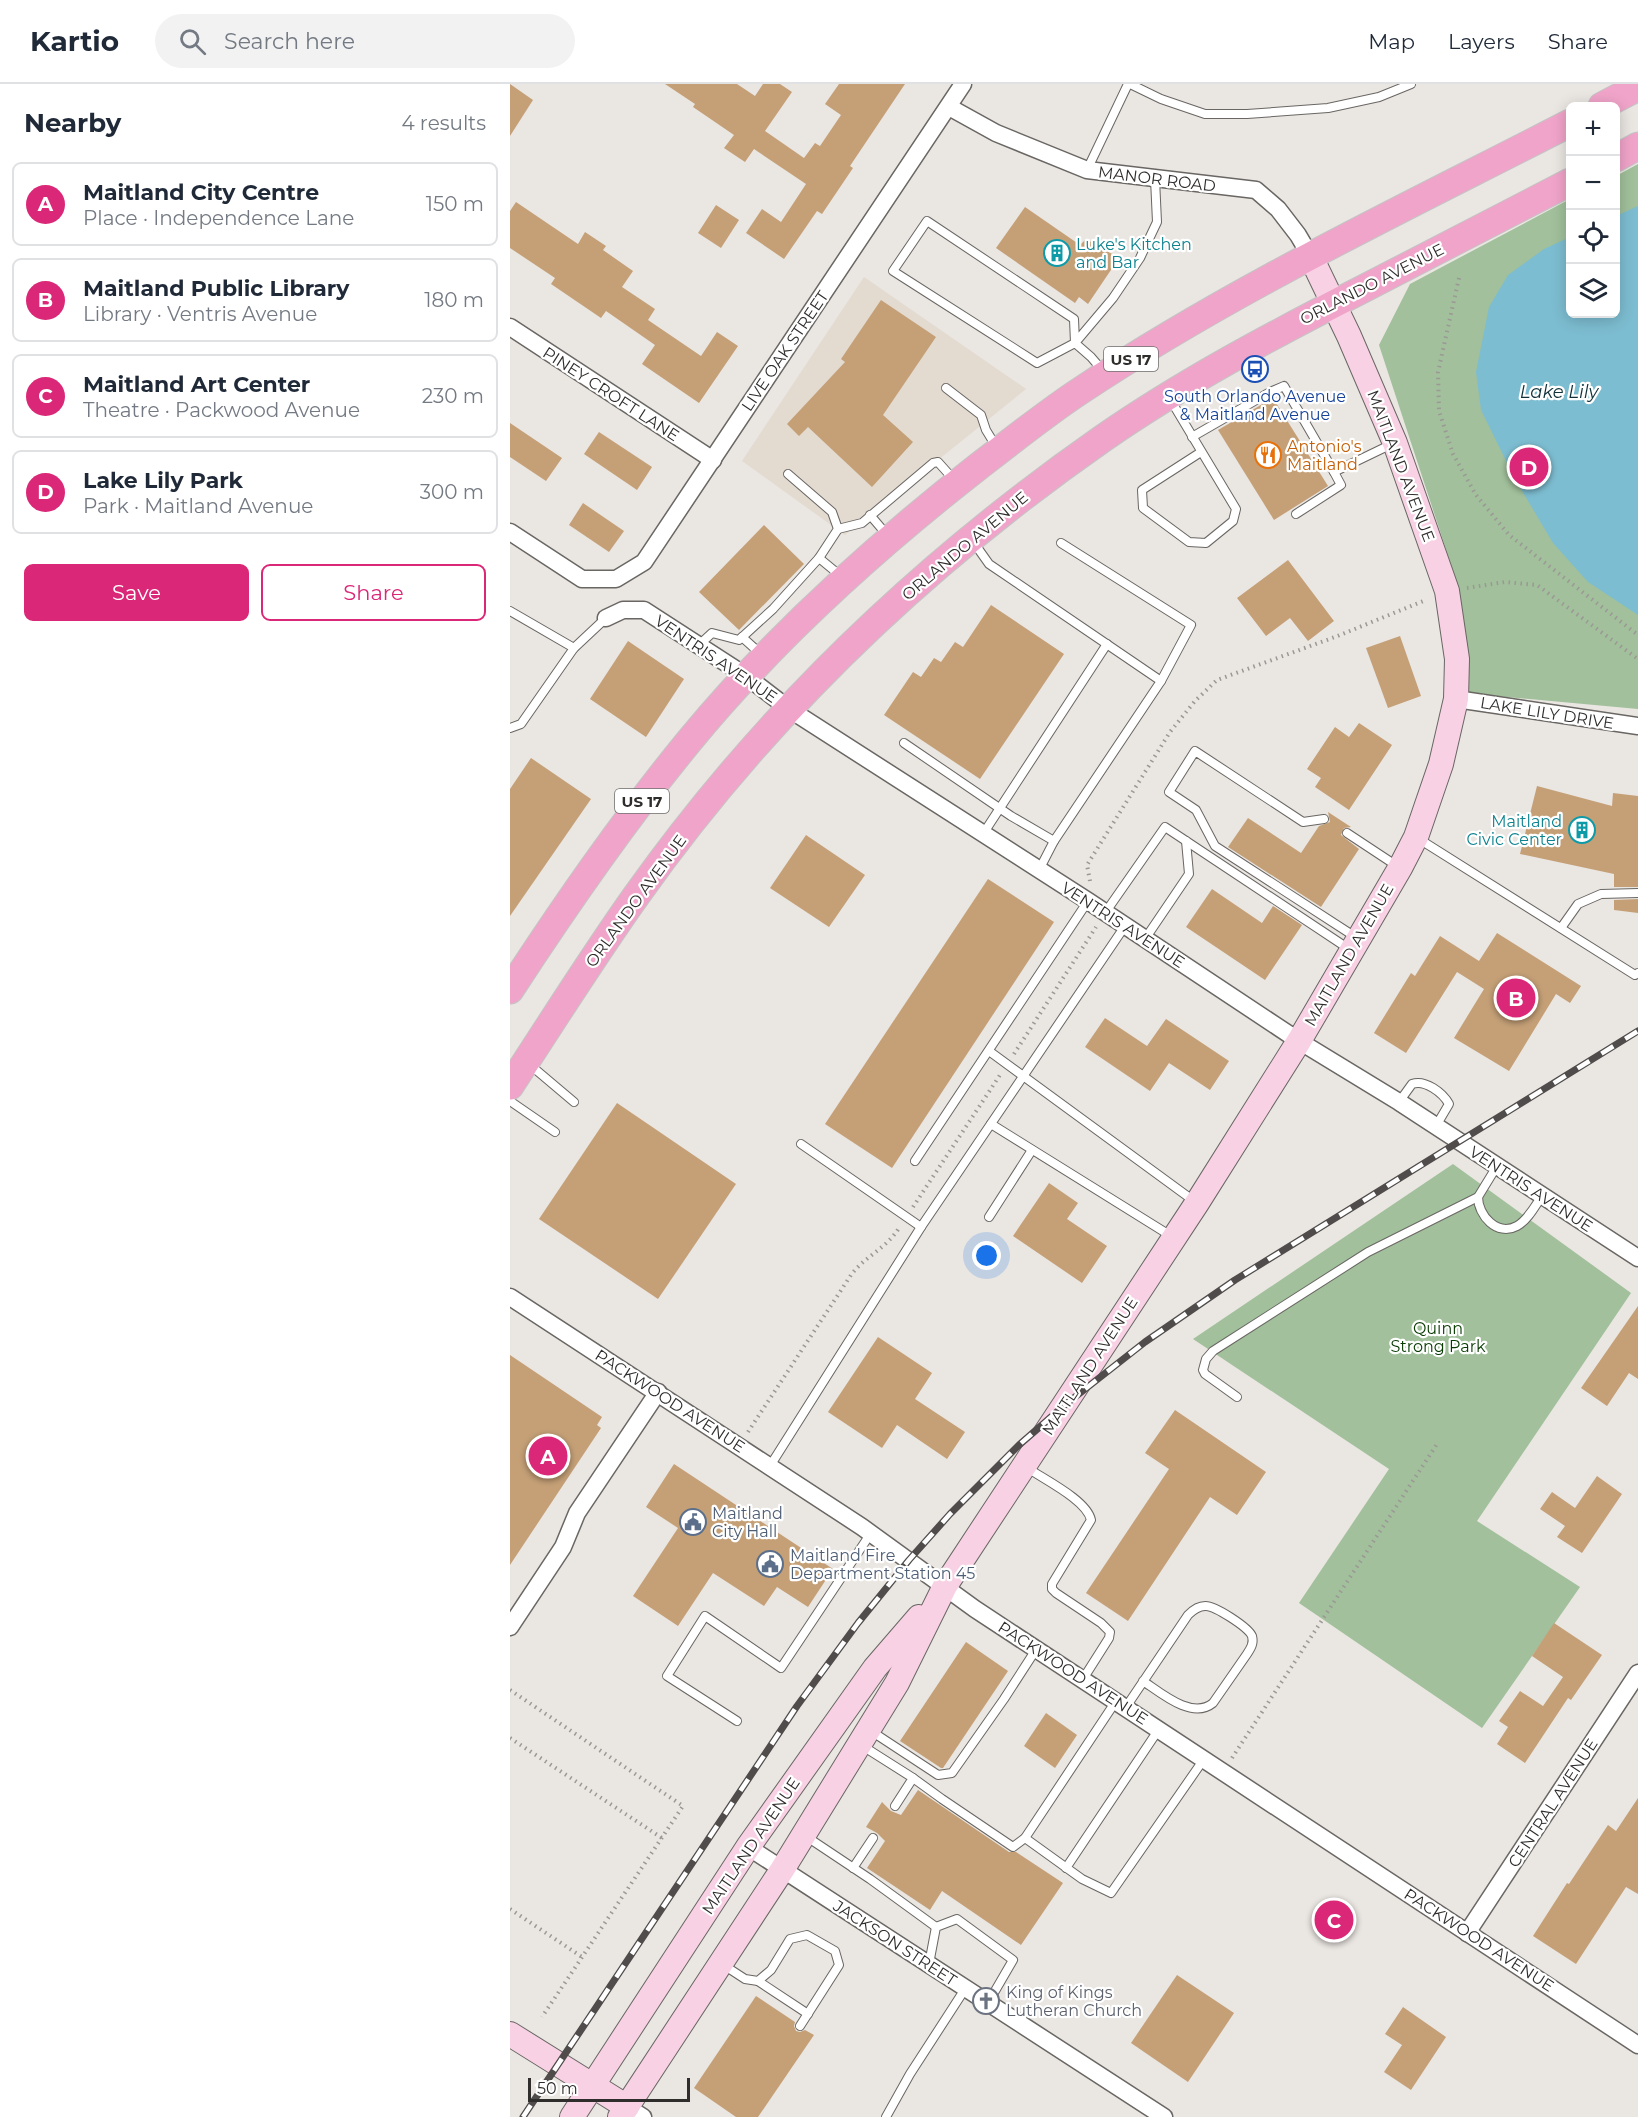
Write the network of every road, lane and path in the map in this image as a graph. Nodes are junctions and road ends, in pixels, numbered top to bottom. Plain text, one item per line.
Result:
1 (963, 84) edge
2 (1129, 84) edge
3 (1411, 84) edge
4 (1638, 87) edge
5 (1610, 102) edge
6 (949, 107) junction
7 (1566, 125) edge
8 (1638, 146) edge
9 (1620, 156) edge
10 (1087, 170) junction
11 (1155, 179) junction
12 (1566, 184) edge
13 (1311, 257) junction
14 (1459, 278) dead end
15 (1334, 304) junction
16 (510, 327) edge
17 (1076, 344) junction
18 (1106, 375) junction
19 (946, 388) dead end
20 (1168, 396) junction
21 (1192, 437) junction
22 (1395, 443) junction
23 (999, 451) junction
24 (1201, 452) junction
25 (713, 460) junction
26 (1334, 472) junction
27 (788, 474) dead end
28 (957, 483) junction
29 (1296, 514) dead end
30 (870, 515) junction
31 (838, 529) junction
32 (510, 532) edge
33 (970, 537) junction
34 (890, 539) junction
35 (1061, 543) dead end
36 (819, 558) junction
37 (845, 579) junction
38 (510, 611) edge
39 (606, 618) joint
40 (1638, 635) edge
41 (742, 637) junction
42 (1107, 644) junction
43 (699, 645) junction
44 (574, 648) junction
45 (755, 667) junction
46 (1161, 681) junction
47 (1456, 699) junction
48 (789, 709) junction
49 (1638, 726) edge
50 (510, 728) edge
51 (904, 743) dead end
52 (999, 808) junction
53 (1324, 819) dead end
54 (1347, 833) dead end
55 (983, 834) junction
56 (1416, 837) junction
57 (1054, 841) junction
58 (1186, 841) junction
59 (1400, 868) junction
60 (1039, 870) junction
61 (1638, 893) edge
62 (1088, 902) junction
63 (1105, 913) junction
64 (1125, 926) junction
65 (1562, 928) junction
66 (1145, 939) junction
67 (1355, 945) junction
68 (1638, 973) edge
69 (511, 988) edge
70 (1299, 1041) junction
71 (989, 1051) junction
72 (526, 1062) junction
73 (1024, 1075) junction
74 (510, 1086) edge
75 (510, 1101) edge
76 (574, 1102) dead end
77 (1399, 1102) junction
78 (991, 1124) junction
79 (1436, 1126) junction
80 (555, 1132) dead end
81 (801, 1144) dead end
82 (1032, 1150) junction
83 (915, 1161) dead end
84 (1497, 1166) junction
85 (1542, 1196) junction
86 (1478, 1197) junction
87 (1197, 1203) junction
88 (989, 1217) dead end
89 (921, 1227) junction
90 (1174, 1238) junction
91 (1638, 1258) edge
92 (510, 1297) edge
93 (658, 1392) junction
94 (1237, 1397) dead end
95 (1437, 1444) dead end
96 (770, 1466) junction
97 (1024, 1466) junction
98 (871, 1533) junction
99 (945, 1586) junction
100 (510, 1627) edge
101 (1037, 1648) junction
102 (1638, 1673) edge
103 (1083, 1678) junction
104 (1143, 1682) junction
105 (510, 1690) edge
106 (1121, 1704) junction
107 (737, 1721) dead end
108 (1159, 1729) junction
109 (864, 1737) junction
110 (510, 1738) edge
111 (1204, 1759) junction
112 (1224, 1772) junction
113 (913, 1778) junction
114 (895, 1806) dead end
115 (804, 1835) junction
116 (662, 1838) junction
117 (873, 1838) dead end
118 (1025, 1838) junction
119 (748, 1847) junction
120 (853, 1868) junction
121 (1066, 1868) junction
122 (782, 1870) junction
123 (510, 1910) edge
124 (936, 1927) junction
125 (1467, 1933) junction
126 (582, 1957) junction
127 (721, 1963) junction
128 (928, 1965) junction
129 (759, 1981) junction
130 (966, 1989) junction
131 (988, 2003) junction
132 (808, 2014) junction
133 (542, 2017) dead end
134 (800, 2026) dead end
135 (510, 2034) edge
136 (1638, 2045) edge
137 (593, 2084) junction
138 (630, 2114) edge
139 (572, 2117) edge
140 (886, 2117) edge
141 (1164, 2117) edge

1 - 6 street, LIVE OAK STREET
2 - 3 lane
2 - 10 lane
4 - 5 main road
6 - 10 street, MANOR ROAD
6 - 25 street, LIVE OAK STREET
7 - 13 main road, US 17
8 - 9 main road
10 - 11 street, MANOR ROAD
11 - 13 street, MANOR ROAD
11 - 17 lane
12 - 15 main road, ORLANDO AVENUE / US 17
13 - 15 main road, MAITLAND AVENUE
13 - 18 main road, US 17
14 - 40 path
15 - 20 main road, ORLANDO AVENUE / US 17
15 - 22 main road, MAITLAND AVENUE
16 - 25 street, PINEY CROFT LANE
17 - 17 lane
17 - 18 lane
18 - 23 main road, US 17
19 - 23 lane
20 - 21 lane
20 - 33 main road, ORLANDO AVENUE / US 17
21 - 24 lane
21 - 26 lane
22 - 26 lane
22 - 47 main road, MAITLAND AVENUE
23 - 28 main road, US 17
24 - 24 lane
25 - 32 street, LIVE OAK STREET
26 - 29 lane
27 - 31 lane
28 - 30 lane
28 - 34 main road, US 17
30 - 31 lane
30 - 34 lane
31 - 36 lane
33 - 42 lane
33 - 48 main road, ORLANDO AVENUE / US 17
34 - 37 main road, US 17
35 - 46 lane
36 - 37 lane
36 - 41 lane
37 - 45 main road, US 17
38 - 44 lane
39 - 43 street, VENTRIS AVENUE
39 - 44 lane
41 - 43 lane
41 - 45 lane
42 - 46 lane
42 - 52 lane
43 - 45 street, VENTRIS AVENUE
44 - 50 lane
45 - 48 street, VENTRIS AVENUE
45 - 69 main road, US 17
46 - 57 lane
47 - 49 street, LAKE LILY DRIVE
47 - 56 main road, MAITLAND AVENUE
48 - 55 street, VENTRIS AVENUE
48 - 72 main road, ORLANDO AVENUE / US 17
51 - 52 lane
52 - 55 lane
52 - 57 lane
53 - 67 lane
54 - 59 lane
55 - 60 street, VENTRIS AVENUE
56 - 59 main road, MAITLAND AVENUE
56 - 65 lane
57 - 60 lane
58 - 63 lane
58 - 66 lane
58 - 67 lane
59 - 67 main road, MAITLAND AVENUE
60 - 62 street, VENTRIS AVENUE
61 - 65 lane
62 - 63 street, VENTRIS AVENUE
62 - 71 lane
63 - 64 street, VENTRIS AVENUE
64 - 66 street, VENTRIS AVENUE
64 - 73 lane
65 - 68 lane
66 - 70 street, VENTRIS AVENUE
67 - 70 main road, MAITLAND AVENUE
70 - 77 street, VENTRIS AVENUE
70 - 87 main road, MAITLAND AVENUE
71 - 73 lane
71 - 83 lane
72 - 74 main road, ORLANDO AVENUE / US 17
72 - 76 lane
73 - 78 lane
73 - 87 lane
75 - 80 lane
77 - 79 street, VENTRIS AVENUE
77 - 79 lane
78 - 82 lane
78 - 89 lane
79 - 84 street, VENTRIS AVENUE
81 - 89 lane
82 - 88 lane
82 - 90 lane
84 - 85 street, VENTRIS AVENUE
84 - 86 lane
85 - 86 lane
85 - 91 street, VENTRIS AVENUE
86 - 94 lane
87 - 90 main road, MAITLAND AVENUE
89 - 96 lane
90 - 97 main road, MAITLAND AVENUE
92 - 93 street, PACKWOOD AVENUE
93 - 96 street, PACKWOOD AVENUE
93 - 100 street
95 - 112 path
96 - 98 street, PACKWOOD AVENUE
97 - 99 main road, MAITLAND AVENUE
97 - 103 lane
98 - 99 street, PACKWOOD AVENUE
98 - 107 lane
99 - 101 street, PACKWOOD AVENUE
99 - 109 main road, MAITLAND AVENUE
99 - 119 main road, MAITLAND AVENUE
101 - 103 street, PACKWOOD AVENUE
101 - 109 lane
102 - 125 street, CENTRAL AVENUE
103 - 106 street, PACKWOOD AVENUE
104 - 104 lane
104 - 106 lane
105 - 116 path
106 - 108 street, PACKWOOD AVENUE
106 - 118 lane
108 - 111 street, PACKWOOD AVENUE
108 - 121 lane
109 - 113 lane
109 - 115 main road, MAITLAND AVENUE
110 - 116 path
111 - 112 street, PACKWOOD AVENUE
111 - 121 lane
112 - 125 street, PACKWOOD AVENUE
113 - 114 lane
113 - 118 lane
115 - 120 lane
115 - 122 main road, MAITLAND AVENUE
116 - 126 path
117 - 120 lane
118 - 121 lane
119 - 122 street, JACKSON STREET
119 - 137 main road, MAITLAND AVENUE
120 - 124 lane
122 - 127 main road, MAITLAND AVENUE
122 - 128 street, JACKSON STREET
123 - 126 path
124 - 128 lane
124 - 131 lane
125 - 136 street, PACKWOOD AVENUE
126 - 133 path
127 - 129 lane
127 - 138 main road, MAITLAND AVENUE
128 - 130 street, JACKSON STREET
129 - 132 lane
129 - 132 lane
130 - 131 street, JACKSON STREET
130 - 140 lane
131 - 141 street, JACKSON STREET
132 - 134 lane
135 - 137 main road
137 - 138 main road
137 - 139 main road, MAITLAND AVENUE

